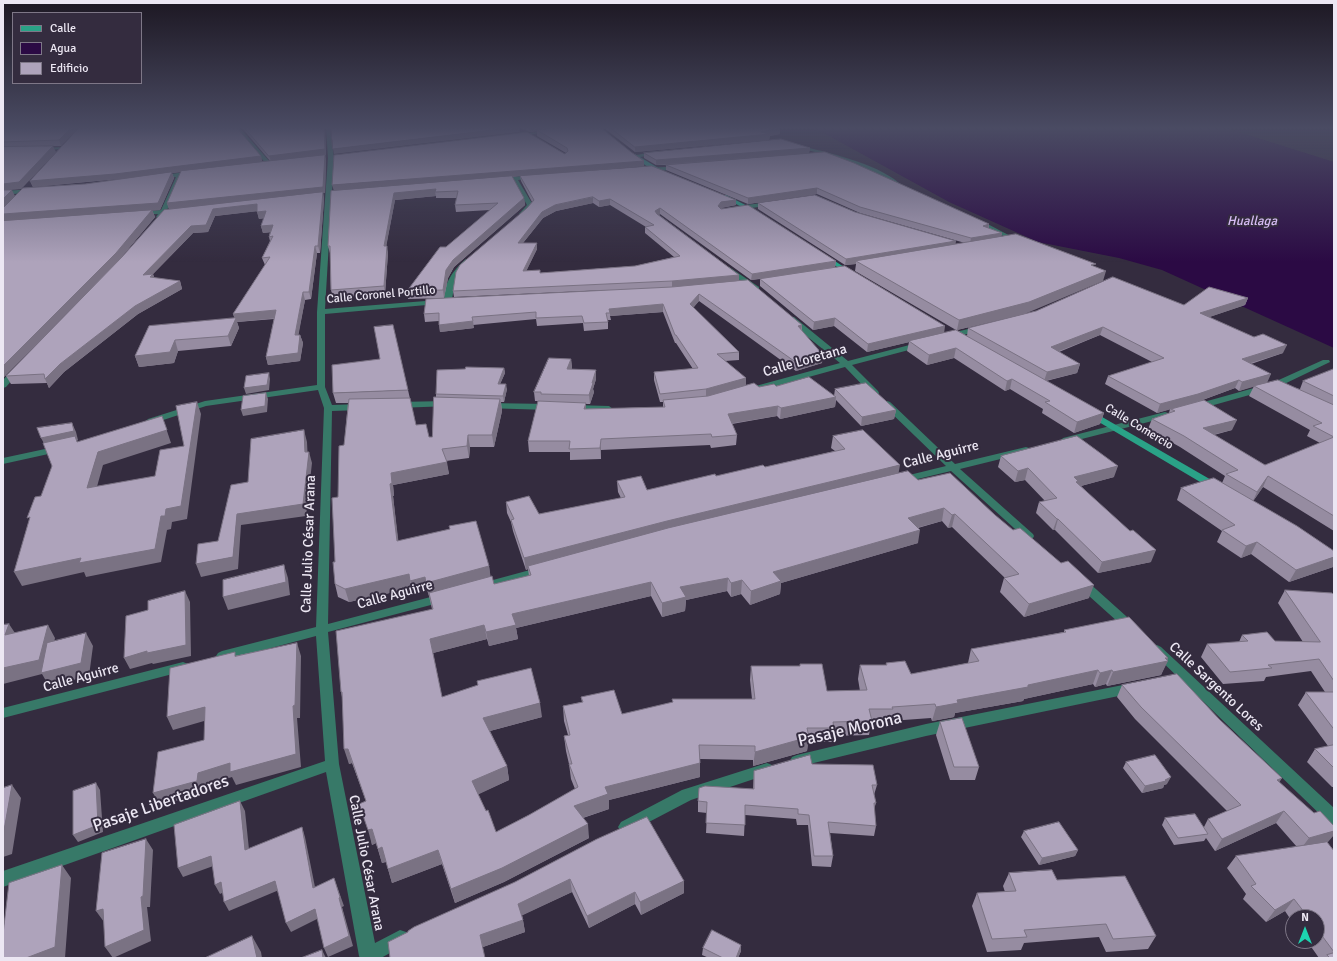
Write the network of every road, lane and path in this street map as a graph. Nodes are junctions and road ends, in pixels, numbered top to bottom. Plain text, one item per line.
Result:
1 (189, 173) edge
2 (330, 173) edge
3 (664, 173) edge
4 (878, 173) edge
5 (180, 174) junction
6 (669, 175) edge
7 (157, 177) edge
8 (537, 177) edge
9 (515, 179) junction
10 (492, 181) edge
11 (900, 184) edge
12 (28, 186) edge
13 (37, 191) edge
14 (23, 192) junction
15 (3, 193) edge
16 (718, 194) edge
17 (18, 197) edge
18 (778, 203) edge
19 (748, 207) junction
20 (729, 210) edge
21 (179, 211) edge
22 (163, 212) junction
23 (132, 215) edge
24 (761, 215) edge
25 (973, 219) edge
26 (514, 221) edge
27 (154, 224) edge
28 (999, 243) edge
29 (819, 253) edge
30 (474, 255) edge
31 (719, 262) edge
32 (850, 269) junction
33 (831, 272) edge
34 (859, 278) edge
35 (754, 283) junction
36 (734, 285) edge
37 (762, 294) edge
38 (321, 312) junction
39 (786, 314) edge
40 (992, 326) edge
41 (942, 328) edge
42 (958, 337) junction
43 (1326, 362) dead end
44 (25, 363) edge
45 (845, 363) junction
46 (3, 385) edge
47 (1275, 385) junction
48 (321, 386) junction
49 (745, 391) edge
50 (1288, 391) edge
51 (456, 405) edge
52 (480, 405) edge
53 (372, 406) edge
54 (387, 406) edge
55 (328, 408) junction
56 (1083, 409) edge
57 (615, 410) edge
58 (144, 424) edge
59 (1117, 428) junction
60 (1057, 442) edge
61 (66, 448) edge
62 (1035, 448) edge
63 (3, 461) edge
64 (953, 468) junction
65 (891, 483) edge
66 (1220, 490) edge
67 (1035, 541) edge
68 (552, 568) edge
69 (1076, 577) edge
70 (475, 589) edge
71 (452, 595) edge
72 (322, 630) junction
73 (1140, 635) edge
74 (1151, 645) edge
75 (208, 660) edge
76 (193, 664) edge
77 (1186, 677) junction
78 (1171, 680) edge
79 (1148, 685) edge
80 (3, 713) edge
81 (332, 764) junction
82 (1334, 818) edge
83 (613, 834) edge
84 (3, 879) edge
85 (411, 932) edge
86 (369, 957) edge

1 - 5 street
2 - 38 street, Calle Julio César Arana
3 - 6 street
4 - 11 street
5 - 7 street
5 - 22 street
8 - 9 street
9 - 10 street
9 - 26 street
12 - 14 street
13 - 14 street
14 - 15 street
14 - 17 street
16 - 19 street
18 - 19 street
19 - 20 street
19 - 24 street
21 - 22 street
22 - 23 street
22 - 27 street
25 - 28 street
29 - 32 street
30 - 38 street, Calle Coronel Portillo
31 - 35 street
32 - 33 street
32 - 34 street
35 - 36 street
35 - 37 street
38 - 48 street, Calle Julio César Arana
39 - 45 street
40 - 42 street, Calle Loretana
41 - 42 street
42 - 45 street, Calle Loretana
43 - 47 street
44 - 46 street
45 - 49 street, Calle Loretana
45 - 64 street
47 - 50 street
47 - 59 street
48 - 55 street, Calle Julio César Arana
48 - 58 street
51 - 54 street
52 - 57 street
53 - 55 street
55 - 72 street, Calle Julio César Arana
56 - 59 street, Calle Comercio
59 - 60 street
59 - 66 street, Calle Comercio
61 - 63 street
62 - 64 street, Calle Aguirre
64 - 65 street, Calle Aguirre
64 - 67 street
68 - 70 street
69 - 73 street
71 - 72 street, Calle Aguirre
72 - 75 street, Calle Aguirre
72 - 81 street, Calle Julio César Arana
74 - 77 street, Calle Sargento Lores
76 - 80 street, Calle Aguirre
77 - 78 street
77 - 82 street, Calle Sargento Lores
79 - 83 street, Pasaje Morona
81 - 84 street, Pasaje Libertadores
81 - 86 street, Calle Julio César Arana
85 - 86 street

